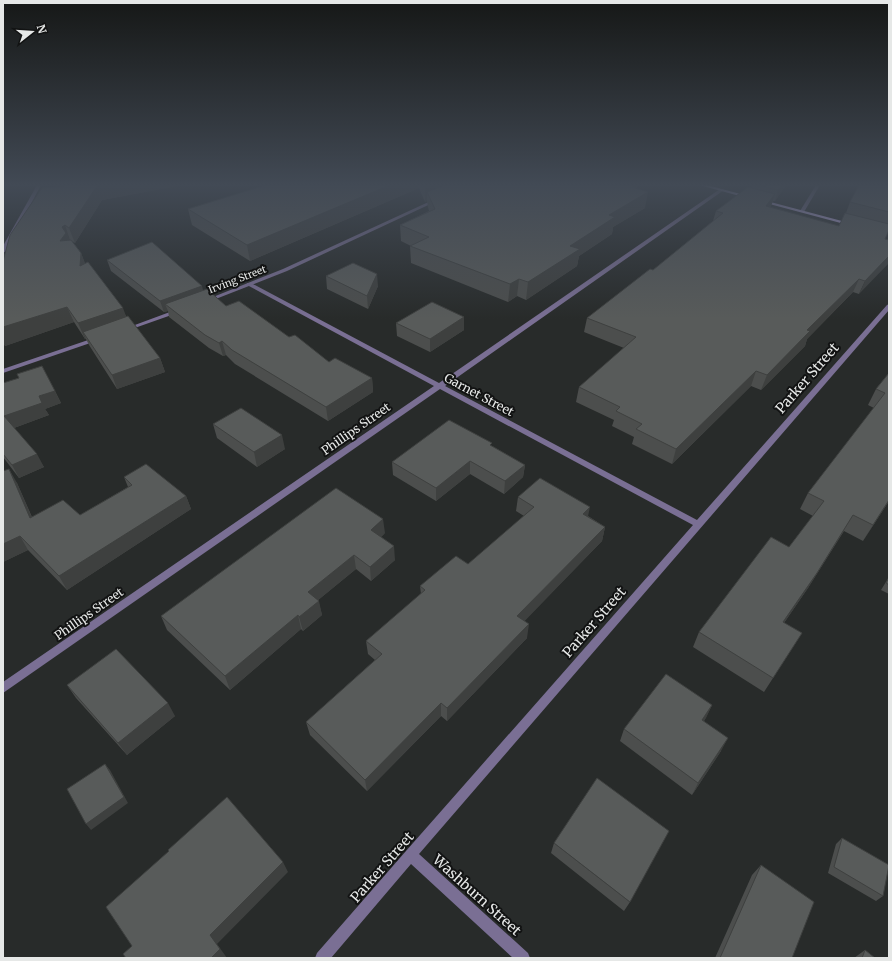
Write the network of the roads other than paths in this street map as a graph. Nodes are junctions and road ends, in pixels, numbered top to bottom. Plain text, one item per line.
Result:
1 (15, 230) edge
2 (373, 230) edge
3 (664, 230) edge
4 (3, 251) edge
5 (249, 284) junction
6 (199, 304) edge
7 (889, 306) edge
8 (184, 309) edge
9 (119, 331) edge
10 (105, 336) edge
11 (3, 371) edge
12 (439, 386) junction
13 (698, 524) junction
14 (3, 688) edge
15 (410, 855) junction
16 (322, 958) edge
17 (523, 958) edge

1 - 4 street
2 - 5 street, Irving Street
3 - 12 street, Phillips Street
5 - 6 street, Irving Street
5 - 12 street, Garnet Street
7 - 13 street, Parker Street
8 - 9 street
10 - 11 street
12 - 13 street, Garnet Street
12 - 14 street, Phillips Street
13 - 15 street, Parker Street
15 - 16 street, Parker Street
15 - 17 street, Washburn Street

